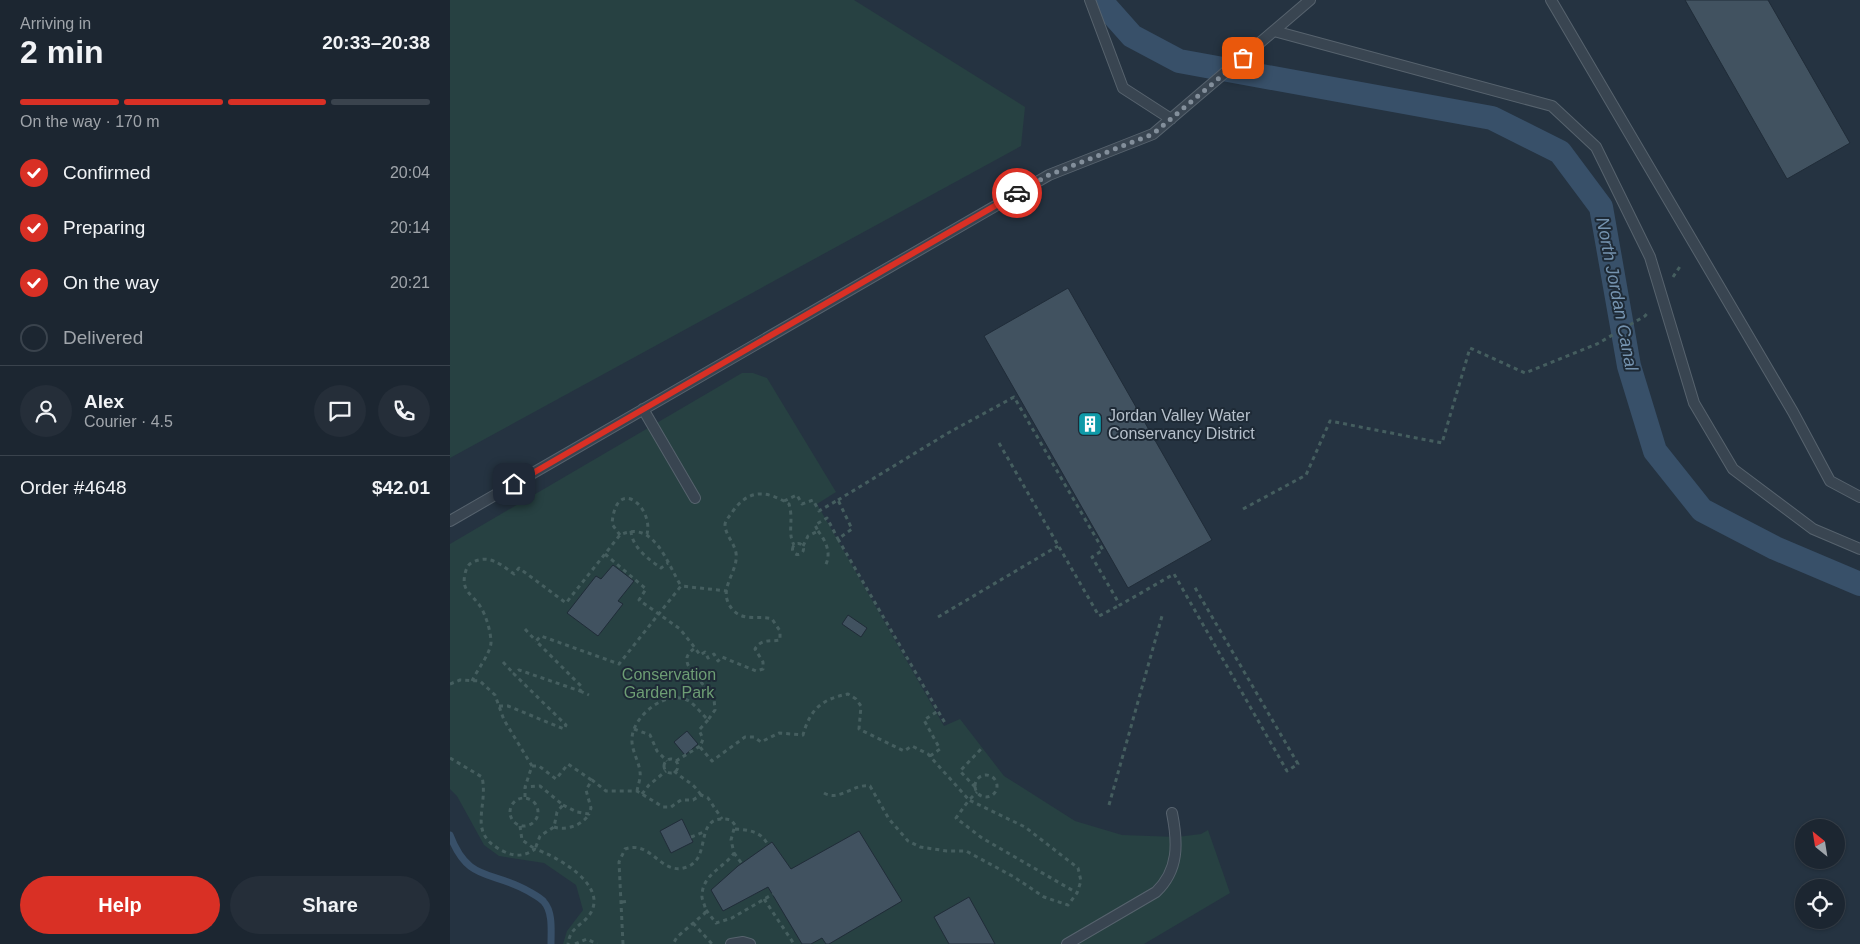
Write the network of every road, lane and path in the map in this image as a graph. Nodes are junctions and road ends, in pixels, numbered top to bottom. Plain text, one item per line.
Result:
1 (1090, 0) edge
2 (1310, 0) edge
3 (1551, 0) edge
4 (1274, 31) junction
5 (1171, 119) junction
6 (1645, 316) dead end
7 (643, 410) junction
8 (999, 443) dead end
9 (1860, 497) edge
10 (695, 498) dead end
11 (838, 500) junction
12 (784, 501) junction
13 (1243, 509) dead end
14 (450, 521) edge
15 (631, 531) junction
16 (818, 531) junction
17 (647, 534) junction
18 (620, 535) junction
19 (838, 540) junction
20 (794, 545) junction
21 (803, 546) junction
22 (1058, 546) dead end
23 (1860, 549) edge
24 (605, 554) junction
25 (668, 563) junction
26 (825, 566) dead end
27 (681, 586) junction
28 (1194, 586) dead end
29 (726, 591) junction
30 (1120, 605) junction
31 (659, 614) junction
32 (1162, 616) dead end
33 (938, 617) dead end
34 (525, 629) dead end
35 (536, 641) junction
36 (695, 648) junction
37 (503, 662) dead end
38 (514, 674) junction
39 (472, 681) junction
40 (450, 684) edge
41 (580, 691) junction
42 (589, 695) dead end
43 (499, 706) junction
44 (938, 711) junction
45 (708, 720) junction
46 (945, 723) dead end
47 (634, 730) junction
48 (700, 746) junction
49 (982, 748) dead end
50 (930, 756) junction
51 (450, 758) edge
52 (667, 761) junction
53 (676, 761) junction
54 (532, 766) junction
55 (666, 771) junction
56 (674, 771) junction
57 (592, 781) junction
58 (525, 786) junction
59 (975, 787) junction
60 (637, 791) junction
61 (977, 792) junction
62 (824, 793) dead end
63 (642, 794) junction
64 (701, 795) junction
65 (525, 799) junction
66 (969, 800) junction
67 (564, 805) junction
68 (1109, 805) dead end
69 (1172, 813) dead end
70 (589, 814) junction
71 (722, 819) junction
72 (520, 826) junction
73 (554, 828) junction
74 (735, 829) junction
75 (704, 832) junction
76 (691, 837) dead end
77 (629, 842) dead end
78 (768, 845) dead end
79 (618, 847) dead end
80 (630, 847) junction
81 (535, 849) junction
82 (623, 851) junction
83 (734, 854) junction
84 (742, 864) dead end
85 (1077, 893) junction
86 (773, 894) dead end
87 (764, 899) junction
88 (629, 901) dead end
89 (622, 902) junction
90 (706, 909) junction
91 (693, 923) junction
92 (568, 944) edge
93 (575, 944) edge
94 (597, 944) edge
95 (623, 944) edge
96 (673, 944) edge
97 (712, 944) edge
98 (731, 944) edge
99 (750, 944) edge
100 (794, 944) edge
101 (1067, 944) edge

1 - 5 lane
2 - 4 lane
3 - 9 lane
4 - 5 lane
4 - 23 lane
5 - 7 lane
6 - 13 path
7 - 10 lane
7 - 14 lane
8 - 30 path
11 - 12 path
11 - 19 path
11 - 30 path
12 - 20 path
12 - 29 path
15 - 17 path
15 - 18 path
15 - 25 path
16 - 19 path
16 - 21 path
16 - 26 path
17 - 18 path
17 - 25 path
18 - 24 path
19 - 44 path
20 - 21 path
20 - 21 path
22 - 33 path
24 - 31 path
24 - 39 path
25 - 27 path
27 - 29 path
27 - 31 path
28 - 30 path
29 - 36 path
31 - 35 path
31 - 36 path
32 - 68 path
34 - 35 path
35 - 41 path
36 - 45 path
37 - 38 path
38 - 41 path
38 - 43 path
39 - 40 path
39 - 43 path
41 - 42 path
43 - 54 path
44 - 46 path
44 - 50 path
45 - 47 path
45 - 48 path
47 - 52 path
47 - 60 path
48 - 50 path
48 - 53 path
49 - 59 path
50 - 66 path
51 - 81 path
52 - 53 path
52 - 55 path
53 - 56 path
54 - 57 path
54 - 58 path
55 - 56 path
55 - 63 path
56 - 64 path
57 - 60 path
57 - 70 path
58 - 65 path
58 - 67 path
59 - 61 path
59 - 61 path
60 - 63 path
61 - 66 path
62 - 85 path
63 - 64 path
64 - 71 path
65 - 72 path
65 - 72 path
66 - 85 path
66 - 85 path
67 - 70 path
67 - 73 path
69 - 101 lane
70 - 73 path
71 - 74 path
71 - 75 path
72 - 81 path
73 - 81 path
74 - 78 path
74 - 83 path
75 - 76 path
75 - 80 path
77 - 80 path
79 - 82 path
80 - 82 path
81 - 92 path
82 - 89 path
83 - 84 path
83 - 90 path
86 - 87 path
87 - 90 path
87 - 100 path
88 - 89 path
89 - 95 path
90 - 91 path
91 - 96 path
91 - 97 path
93 - 94 path
98 - 99 lane

